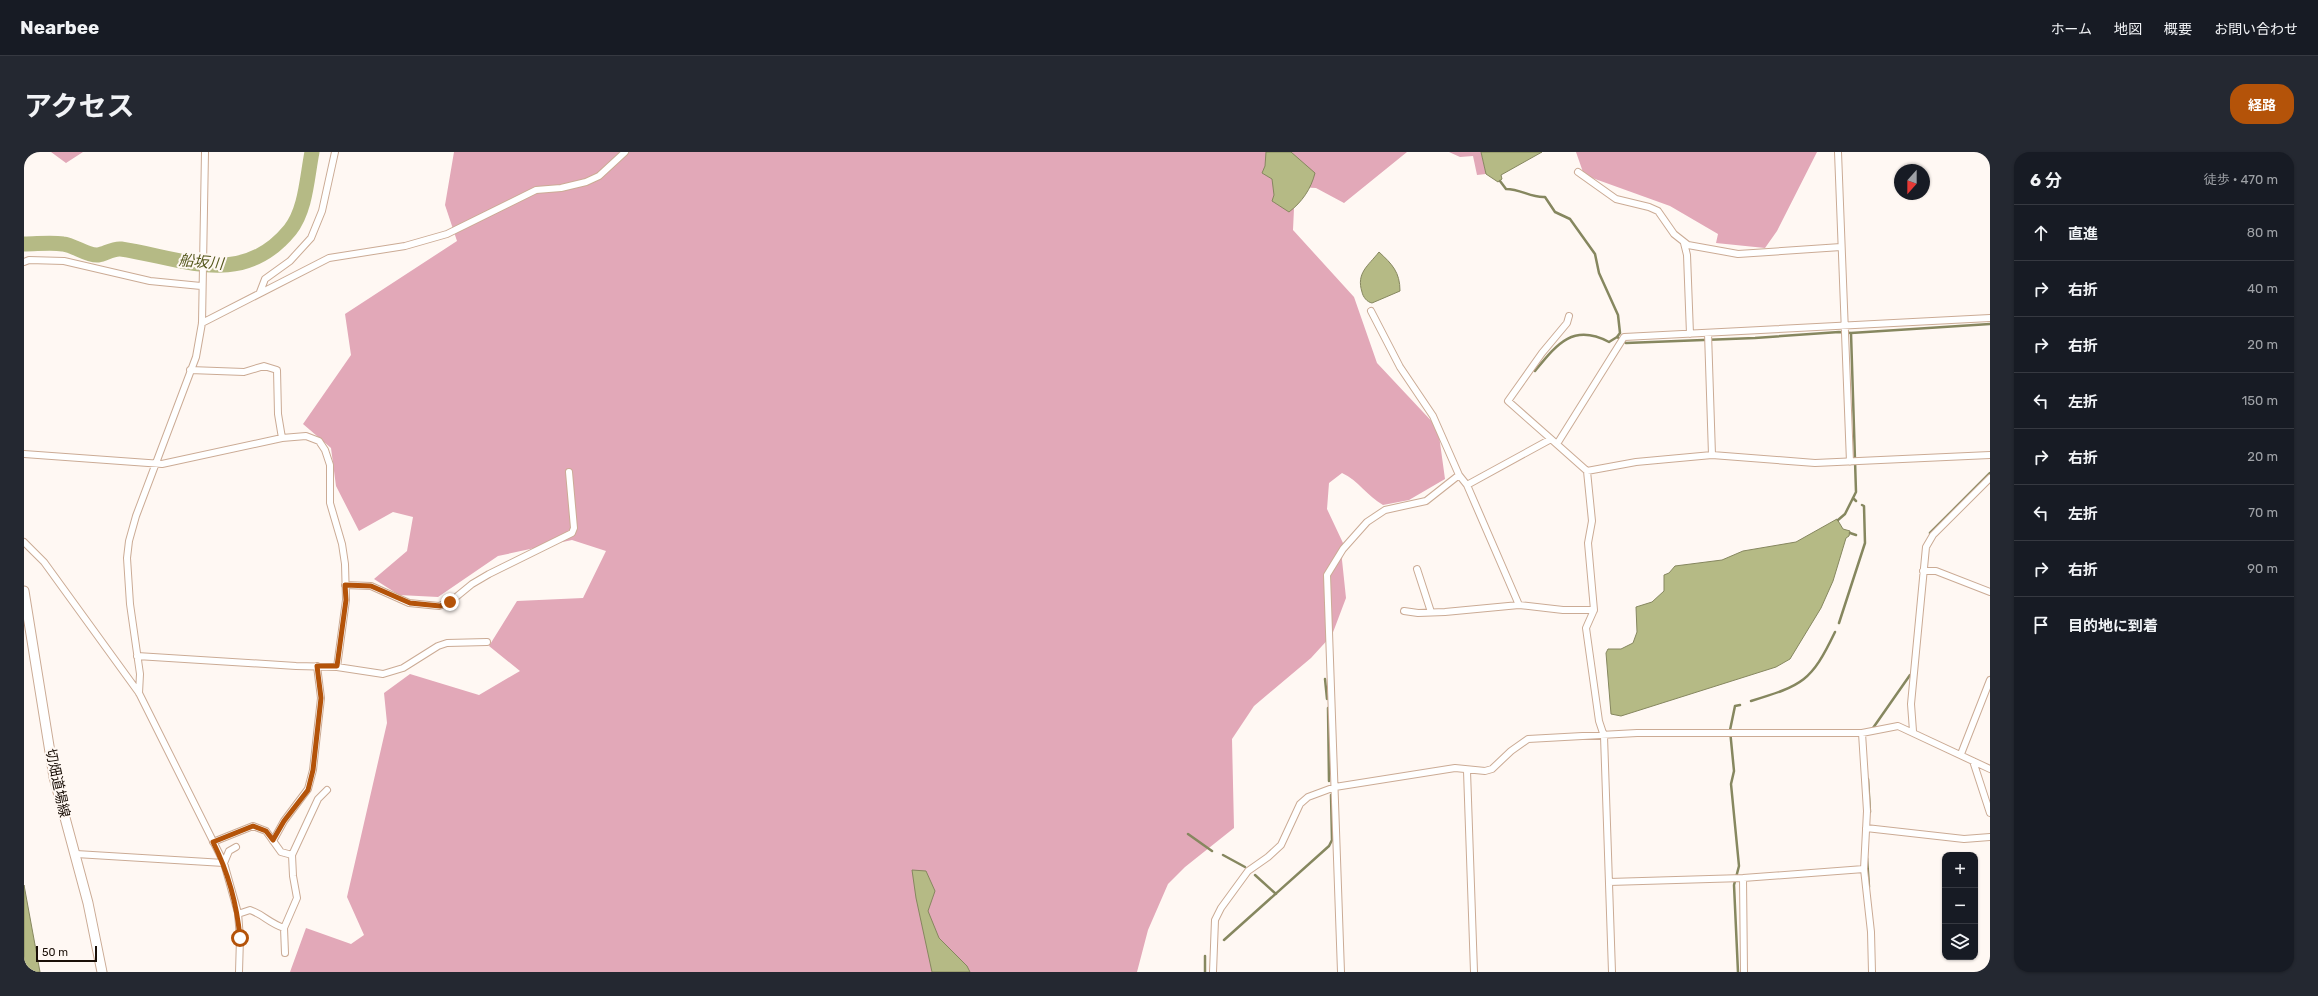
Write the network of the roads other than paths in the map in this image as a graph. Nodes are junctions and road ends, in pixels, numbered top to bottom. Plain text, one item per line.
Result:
1 (204, 152) edge
2 (335, 152) edge
3 (624, 152) edge
4 (1838, 152) edge
5 (1578, 172) dead end
6 (1684, 243) junction
7 (1841, 247) junction
8 (24, 262) edge
9 (202, 284) junction
10 (260, 292) junction
11 (1371, 311) dead end
12 (1569, 316) dead end
13 (1990, 318) edge
14 (202, 323) junction
15 (1843, 326) junction
16 (1708, 333) junction
17 (1690, 334) junction
18 (190, 370) junction
19 (282, 438) junction
20 (1551, 439) junction
21 (1557, 444) junction
22 (24, 454) edge
23 (1712, 455) junction
24 (1990, 455) edge
25 (1850, 462) junction
26 (155, 464) junction
27 (1587, 471) junction
28 (569, 472) dead end
29 (1459, 475) junction
30 (1990, 478) edge
31 (1467, 485) junction
32 (24, 542) edge
33 (1417, 569) dead end
34 (1926, 571) junction
35 (345, 585) junction
36 (24, 591) edge
37 (1990, 592) edge
38 (1519, 605) junction
39 (1594, 610) junction
40 (1404, 611) dead end
41 (1431, 612) junction
42 (487, 642) dead end
43 (137, 656) junction
44 (317, 666) junction
45 (337, 666) junction
46 (1990, 680) edge
47 (139, 693) junction
48 (1913, 731) junction
49 (1862, 733) junction
50 (1604, 736) junction
51 (1961, 754) junction
52 (1973, 761) junction
53 (1990, 769) edge
54 (1467, 771) junction
55 (1335, 787) junction
56 (327, 790) dead end
57 (1990, 813) edge
58 (1868, 828) junction
59 (1990, 837) edge
60 (273, 840) junction
61 (213, 842) junction
62 (236, 847) dead end
63 (76, 854) junction
64 (292, 855) junction
65 (224, 863) junction
66 (1864, 869) junction
67 (1743, 878) junction
68 (1609, 882) junction
69 (238, 914) junction
70 (284, 928) junction
71 (284, 953) dead end
72 (102, 972) edge
73 (239, 972) edge
74 (1213, 972) edge
75 (1341, 972) edge
76 (1474, 972) edge
77 (1612, 972) edge
78 (1744, 972) edge
79 (1872, 972) edge

1 - 9 street
2 - 10 street
3 - 10 street
4 - 7 street
5 - 6 street
6 - 7 street
6 - 17 street
7 - 15 street
8 - 9 street
9 - 14 street
10 - 14 street
11 - 29 street
12 - 20 street
13 - 15 street
14 - 18 street
15 - 16 street
15 - 25 street
16 - 17 street
16 - 23 street
17 - 21 street
18 - 19 street
18 - 26 street
19 - 26 street
19 - 35 street
20 - 21 street
20 - 31 street
21 - 27 street
22 - 26 street
23 - 25 street
23 - 27 street
24 - 25 street
26 - 43 street
27 - 39 street
28 - 35 street
29 - 31 street
29 - 55 street
30 - 34 street
31 - 38 street
32 - 47 street
33 - 41 street
34 - 37 street
34 - 48 street
35 - 45 street
36 - 63 main road, 切畑道場線
38 - 39 street
38 - 41 street
39 - 50 street
40 - 41 street
42 - 45 street
43 - 44 street
43 - 47 street
44 - 45 street
44 - 60 street
46 - 51 street
47 - 61 street
48 - 49 street
48 - 51 street
49 - 50 street
49 - 58 street
50 - 54 street
50 - 68 street
51 - 52 street
52 - 53 street
52 - 57 street
54 - 55 street
54 - 76 street
55 - 74 street
55 - 75 street
56 - 64 street
58 - 59 street
58 - 66 street
60 - 61 street
60 - 64 street
61 - 65 street
62 - 65 street
63 - 65 street
63 - 72 main road, 切畑道場線
64 - 70 street
65 - 69 street
66 - 67 street
66 - 79 street
67 - 68 street
67 - 78 street
68 - 77 street
69 - 70 street
69 - 73 street
70 - 71 street

